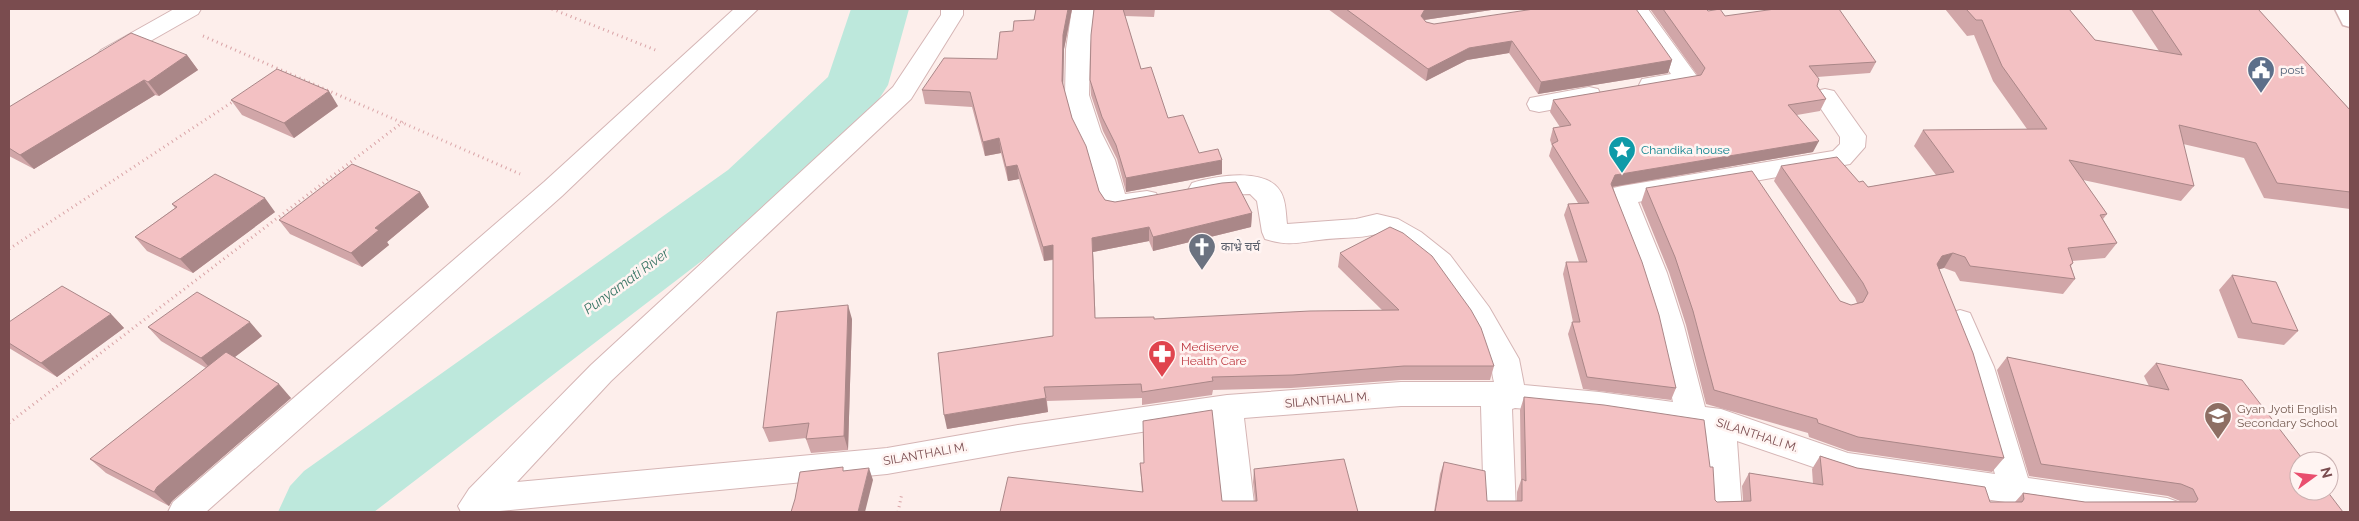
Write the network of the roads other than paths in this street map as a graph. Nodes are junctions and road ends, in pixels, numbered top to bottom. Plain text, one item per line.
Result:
1 (747, 9) edge
2 (952, 9) edge
3 (1082, 9) edge
4 (1637, 9) edge
5 (2344, 9) edge
6 (180, 15) edge
7 (2350, 21) edge
8 (94, 63) edge
9 (1825, 98) edge
10 (1539, 104) dead end
11 (1753, 174) junction
12 (1768, 198) edge
13 (1950, 297) edge
14 (1504, 396) junction
15 (1227, 408) junction
16 (1706, 419) junction
17 (2000, 496) edge
18 (474, 506) edge
19 (184, 512) edge
20 (1240, 512) edge
21 (1500, 512) edge
22 (1726, 512) edge
23 (2167, 512) edge

1 - 19 street
2 - 18 street
3 - 14 street
4 - 10 street
5 - 7 lane
6 - 8 street
9 - 11 street
11 - 12 street
11 - 16 street
13 - 17 street
14 - 15 street, SILANTHALI M.
14 - 16 street, SILANTHALI M.
14 - 21 street
15 - 18 street, SILANTHALI M.
15 - 20 street
16 - 17 street, SILANTHALI M.
16 - 22 street
17 - 23 street, SILANTHALI M.

